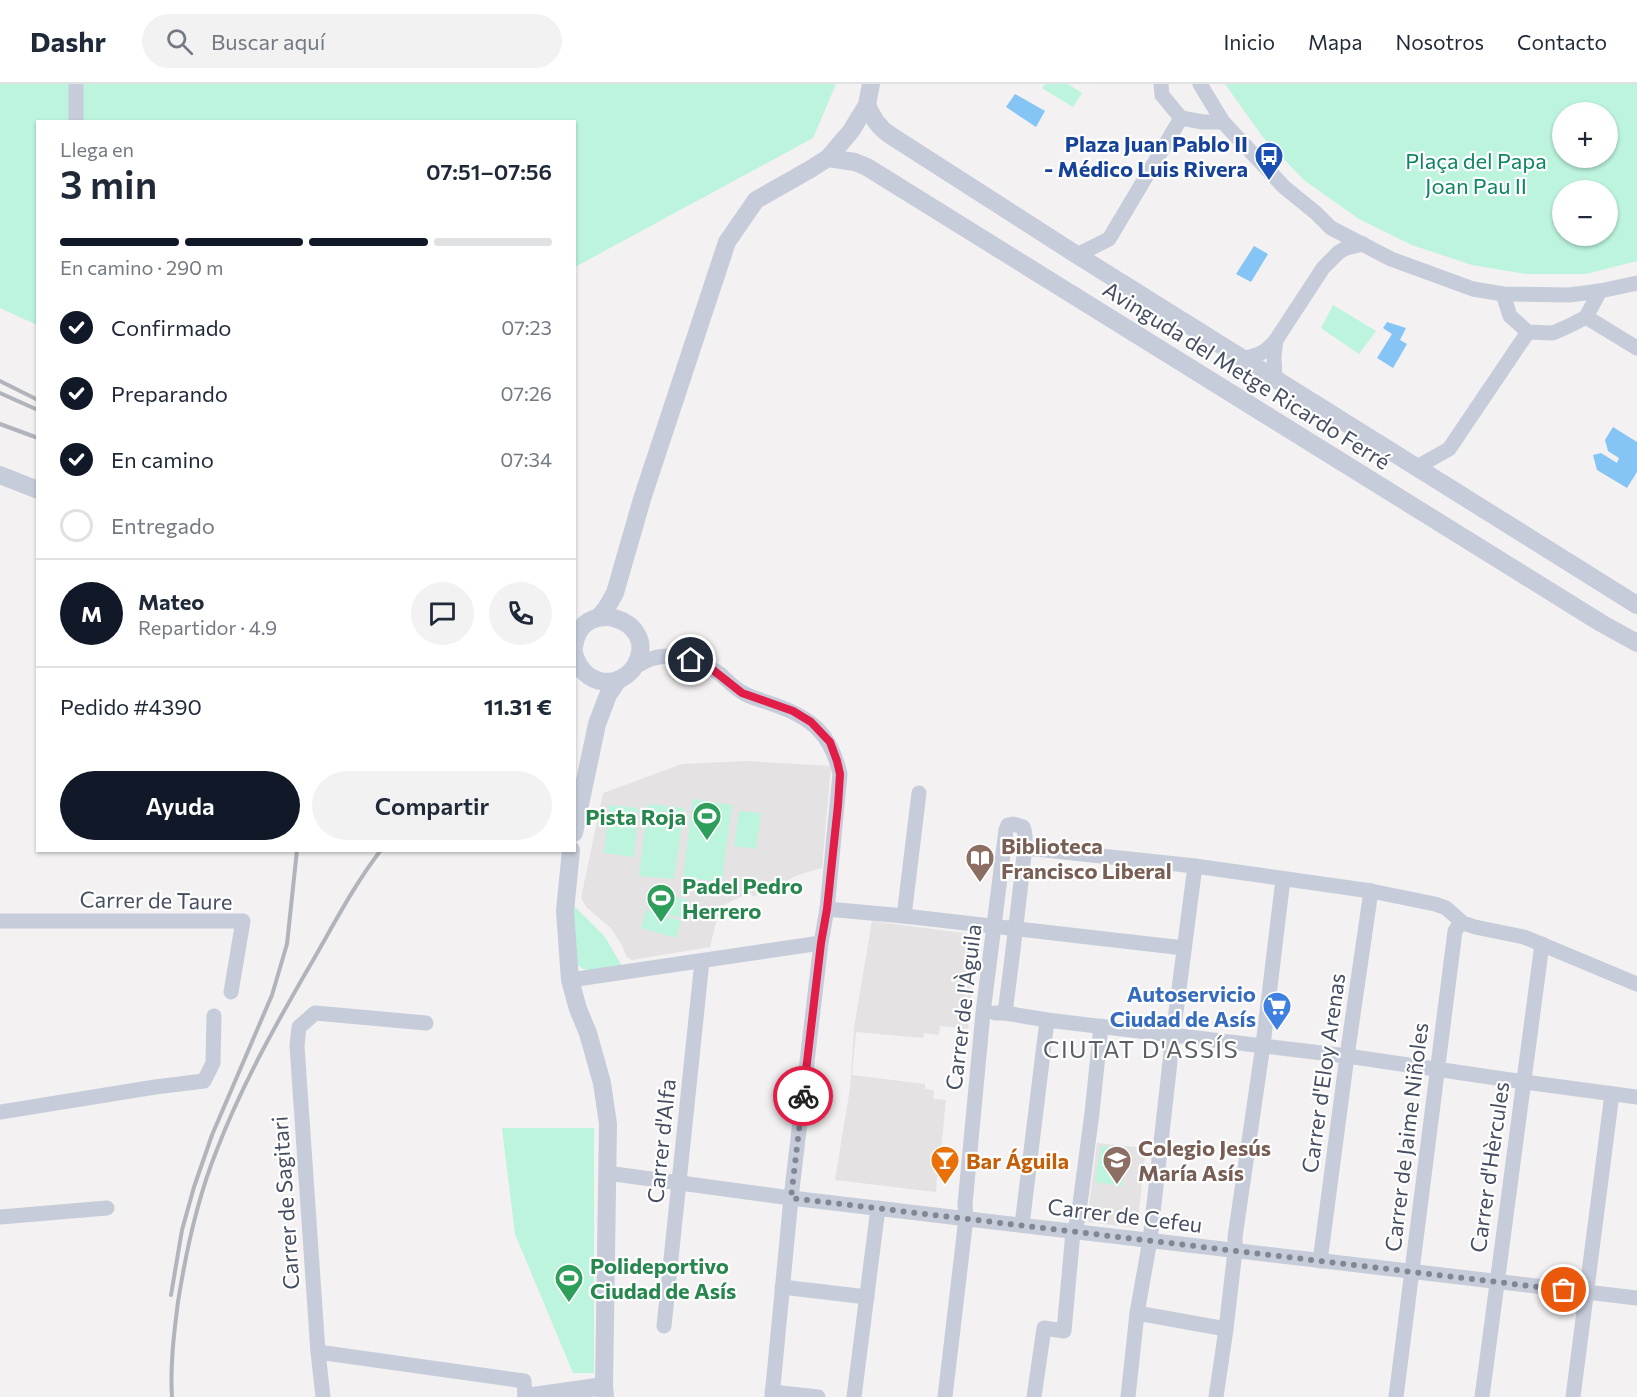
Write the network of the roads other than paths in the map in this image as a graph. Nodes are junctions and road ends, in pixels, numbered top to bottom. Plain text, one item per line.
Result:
1 (76, 84) edge
2 (872, 84) edge
3 (1161, 84) edge
4 (1200, 84) edge
5 (867, 105) junction
6 (1180, 118) junction
7 (76, 120) edge
8 (1223, 122) junction
9 (828, 158) junction
10 (1331, 228) junction
11 (1363, 244) junction
12 (1077, 255) junction
13 (1323, 268) junction
14 (1637, 283) edge
15 (1600, 291) junction
16 (1503, 294) junction
17 (1586, 317) junction
18 (1528, 332) junction
19 (1276, 340) junction
20 (1637, 348) edge
21 (1242, 358) junction
22 (1275, 379) junction
23 (1415, 468) junction
24 (0, 475) edge
25 (36, 489) edge
26 (622, 571) junction
27 (1637, 605) edge
28 (599, 617) junction
29 (634, 632) junction
30 (1637, 643) edge
31 (576, 647) edge
32 (678, 657) junction
33 (634, 667) junction
34 (588, 676) junction
35 (618, 680) junction
36 (597, 724) junction
37 (919, 793) dead end
38 (576, 824) edge
39 (1024, 848) junction
40 (572, 852) edge
41 (1004, 855) junction
42 (1195, 866) junction
43 (1283, 879) junction
44 (1371, 891) junction
45 (827, 909) junction
46 (904, 916) junction
47 (0, 921) edge
48 (1463, 922) junction
49 (995, 927) junction
50 (1016, 929) junction
51 (821, 943) junction
52 (1542, 944) junction
53 (1184, 948) junction
54 (702, 961) junction
55 (570, 980) junction
56 (1637, 984) edge
57 (231, 992) dead end
58 (983, 1013) junction
59 (1005, 1013) junction
60 (214, 1016) dead end
61 (1047, 1020) junction
62 (426, 1023) dead end
63 (1101, 1026) junction
64 (1173, 1035) junction
65 (1263, 1045) junction
66 (1347, 1056) junction
67 (1438, 1069) junction
68 (1524, 1082) junction
69 (1612, 1094) junction
70 (1637, 1097) edge
71 (0, 1112) edge
72 (607, 1173) junction
73 (679, 1184) junction
74 (791, 1198) junction
75 (107, 1208) dead end
76 (878, 1208) junction
77 (0, 1217) edge
78 (966, 1218) junction
79 (1022, 1225) junction
80 (1073, 1232) junction
81 (1150, 1240) junction
82 (1235, 1251) junction
83 (1320, 1261) junction
84 (1412, 1272) junction
85 (1496, 1282) junction
86 (782, 1287) junction
87 (1586, 1292) junction
88 (867, 1297) junction
89 (1637, 1298) edge
90 (1137, 1313) junction
91 (664, 1326) dead end
92 (1226, 1329) junction
93 (318, 1352) junction
94 (605, 1391) edge
95 (772, 1394) edge
96 (526, 1396) edge
97 (323, 1397) edge
98 (818, 1397) edge
99 (854, 1397) edge
100 (945, 1397) edge
101 (1034, 1397) edge
102 (1128, 1397) edge
103 (1216, 1397) edge
104 (1396, 1397) edge
105 (1482, 1397) edge
106 (1573, 1397) edge

1 - 7 street
2 - 5 street
3 - 6 street
4 - 8 street
5 - 9 street
5 - 12 street, Avinguda del Metge Ricardo Ferré
6 - 8 street
6 - 12 street
8 - 10 street
9 - 26 street
9 - 30 street, Avinguda del Metge Ricardo Ferré
10 - 11 street
10 - 13 street
11 - 13 street
11 - 16 street
12 - 21 street, Avinguda del Metge Ricardo Ferré
13 - 19 street
14 - 15 street
15 - 16 street
15 - 17 street
16 - 18 street
17 - 18 street
17 - 20 street
18 - 23 street
19 - 21 street
19 - 22 street
21 - 22 street, Avinguda del Metge Ricardo Ferré
22 - 23 street, Avinguda del Metge Ricardo Ferré
23 - 27 street, Avinguda del Metge Ricardo Ferré
24 - 25 street
26 - 28 street
26 - 29 street
28 - 29 street
28 - 31 street
29 - 32 street
29 - 33 street
31 - 34 street
32 - 33 street
32 - 45 street
33 - 35 street
34 - 35 street
34 - 36 street
35 - 36 street
36 - 38 street
37 - 46 street
39 - 41 street
39 - 41 street, Carrer de l'Àguila
39 - 42 street
39 - 50 street, Carrer de l'Àguila
40 - 55 street
41 - 49 street, Carrer de l'Àguila
42 - 43 street
42 - 53 street
43 - 44 street
43 - 65 street
44 - 48 street
44 - 66 street, Carrer d'Eloy Arenas
45 - 46 street
45 - 51 street
46 - 49 street
47 - 57 street, Carrer de Taure
48 - 52 street
48 - 67 street, Carrer de Jaime Niñoles
49 - 50 street
49 - 58 street, Carrer de l'Àguila
50 - 53 street
50 - 59 street, Carrer de l'Àguila
51 - 54 street
51 - 74 street
52 - 56 street
52 - 68 street, Carrer d'Hèrcules
53 - 64 street
54 - 55 street
54 - 73 street, Carrer d'Alfa
55 - 72 street
58 - 59 street
58 - 78 street, Carrer de l'Àguila
59 - 61 street
60 - 71 street
61 - 63 street
61 - 79 street
62 - 93 street, Carrer de Sagitari
63 - 64 street
63 - 80 street
64 - 65 street
64 - 81 street
65 - 66 street
65 - 82 street
66 - 67 street
66 - 83 street, Carrer d'Eloy Arenas
67 - 68 street
67 - 84 street, Carrer de Jaime Niñoles
68 - 69 street
68 - 85 street, Carrer d'Hèrcules
69 - 70 street
69 - 87 street
72 - 73 street, Carrer de Cefeu
72 - 94 street
73 - 74 street, Carrer de Cefeu
73 - 91 street, Carrer d'Alfa
74 - 76 street, Carrer de Cefeu
74 - 86 street
75 - 77 street
76 - 78 street, Carrer de Cefeu
76 - 88 street
78 - 79 street, Carrer de Cefeu
78 - 100 street, Carrer de l'Àguila
79 - 80 street, Carrer de Cefeu
80 - 81 street, Carrer de Cefeu
80 - 101 street
81 - 82 street, Carrer de Cefeu
81 - 90 street
82 - 83 street, Carrer de Cefeu
82 - 92 street
83 - 84 street, Carrer de Cefeu
84 - 85 street, Carrer de Cefeu
84 - 104 street, Carrer de Jaime Niñoles
85 - 87 street, Carrer de Cefeu
85 - 105 street, Carrer d'Hèrcules
86 - 88 street
86 - 95 street
87 - 89 street, Carrer de Cefeu
87 - 106 street
88 - 99 street
90 - 92 street
90 - 102 street
92 - 103 street
93 - 96 street
93 - 97 street, Carrer de Sagitari
94 - 96 street
95 - 98 street

